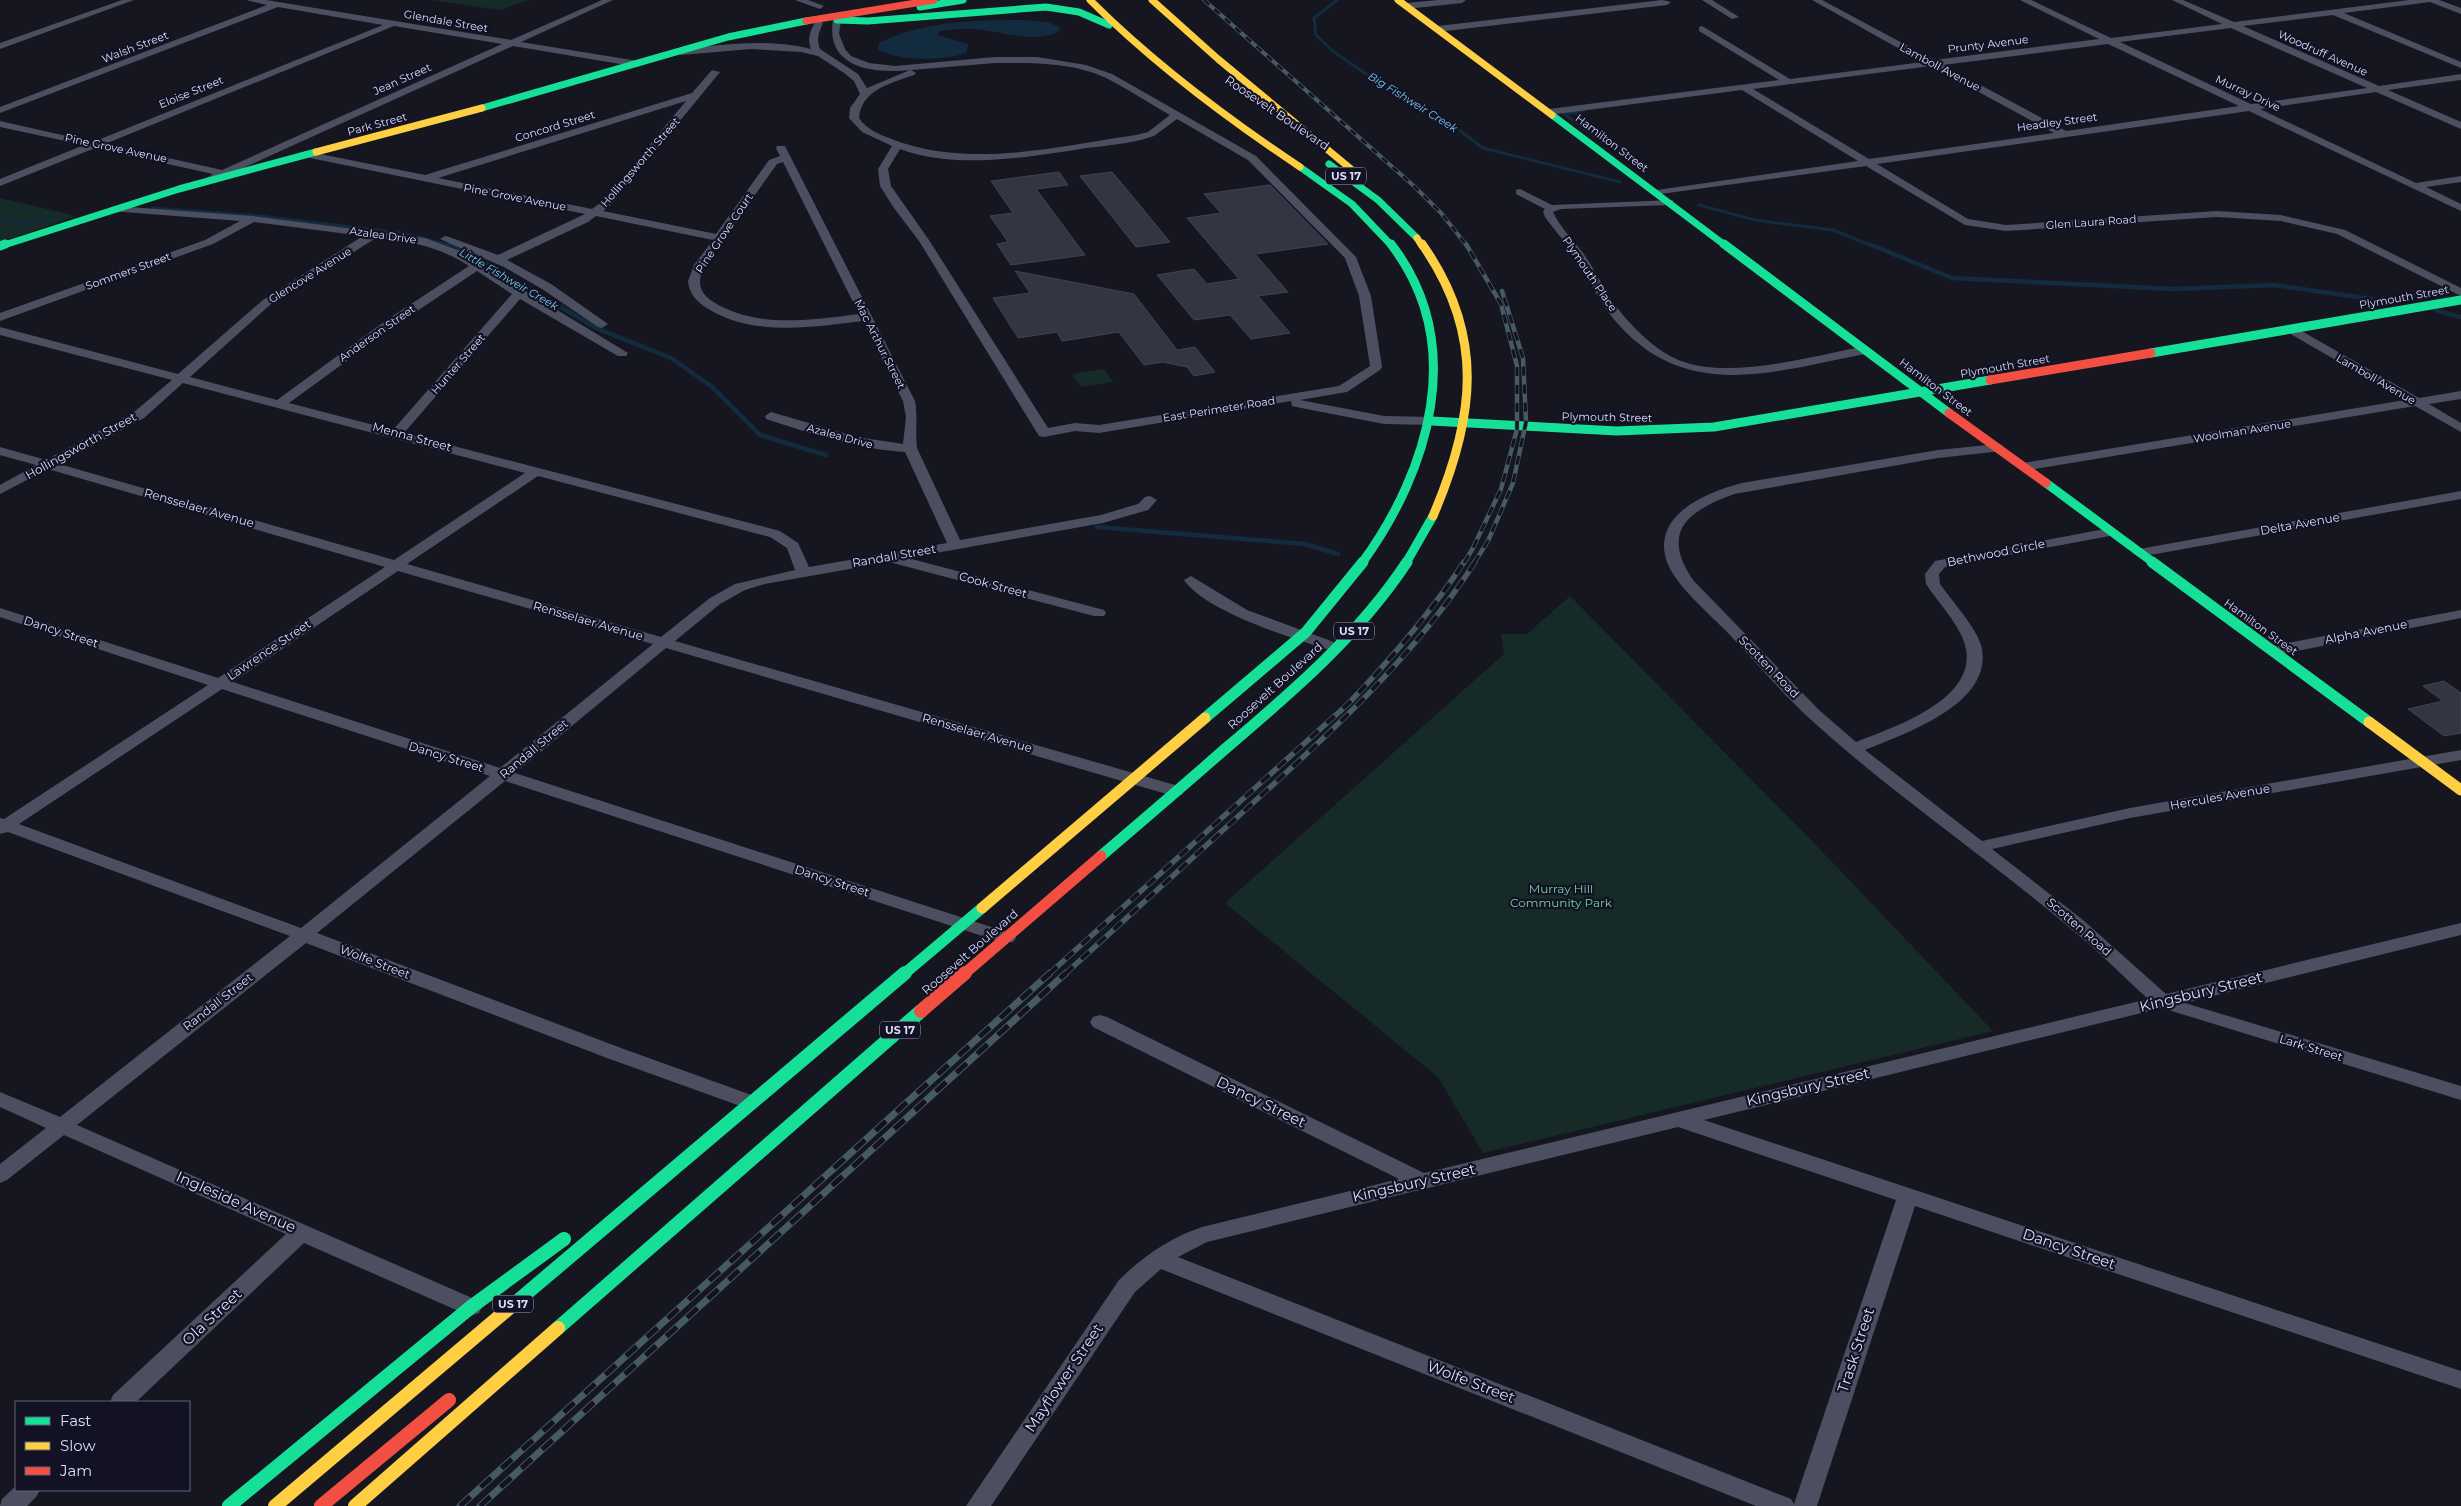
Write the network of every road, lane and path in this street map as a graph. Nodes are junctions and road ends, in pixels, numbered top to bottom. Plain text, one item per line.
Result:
1 (130, 0) edge
2 (250, 0) edge
3 (609, 0) edge
4 (799, 0) edge
5 (848, 0) edge
6 (934, 0) edge
7 (963, 0) edge
8 (1090, 0) edge
9 (1152, 0) edge
10 (1462, 0) edge
11 (1706, 0) edge
12 (1816, 0) edge
13 (2024, 0) edge
14 (2176, 0) edge
15 (2329, 0) edge
16 (2430, 0) edge
17 (1667, 2) dead end
18 (1402, 3) edge
19 (278, 4) junction
20 (820, 6) junction
21 (2348, 9) junction
22 (836, 10) edge
23 (2330, 11) junction
24 (2461, 12) edge
25 (1735, 17) dead end
26 (822, 20) junction
27 (868, 21) junction
28 (392, 24) junction
29 (2230, 24) junction
30 (1116, 28) junction
31 (1438, 29) junction
32 (1702, 29) dead end
33 (835, 34) junction
34 (728, 37) junction
35 (2107, 40) junction
36 (510, 44) junction
37 (0, 46) edge
38 (681, 52) junction
39 (819, 54) junction
40 (2461, 56) edge
41 (2444, 58) junction
42 (1932, 63) junction
43 (638, 64) junction
44 (951, 65) junction
45 (2461, 65) edge
46 (715, 72) dead end
47 (2461, 77) edge
48 (1787, 81) junction
49 (1743, 87) junction
50 (2377, 88) junction
51 (864, 94) junction
52 (693, 96) junction
53 (2248, 107) junction
54 (0, 110) edge
55 (1550, 112) junction
56 (1177, 115) junction
57 (1167, 122) junction
58 (0, 124) edge
59 (2461, 126) edge
60 (2064, 134) junction
61 (98, 144) junction
62 (898, 145) junction
63 (992, 146) dead end
64 (783, 152) joint
65 (310, 155) junction
66 (1318, 157) dead end
67 (1864, 163) junction
68 (227, 174) junction
69 (425, 179) junction
70 (2461, 179) edge
71 (0, 183) edge
72 (2415, 186) junction
73 (1520, 192) dead end
74 (1657, 193) junction
75 (141, 200) junction
76 (1669, 202) junction
77 (1551, 208) junction
78 (2461, 208) edge
79 (115, 209) junction
80 (595, 213) junction
81 (1394, 213) junction
82 (252, 219) junction
83 (374, 234) junction
84 (719, 238) junction
85 (0, 246) edge
86 (496, 260) junction
87 (476, 266) junction
88 (519, 293) junction
89 (2461, 293) edge
90 (2461, 300) edge
91 (0, 317) edge
92 (866, 317) junction
93 (602, 324) dead end
94 (2290, 329) junction
95 (0, 331) edge
96 (1866, 350) junction
97 (622, 353) dead end
98 (182, 378) junction
99 (1343, 389) junction
100 (1923, 393) junction
101 (2461, 394) edge
102 (1277, 400) junction
103 (2416, 402) junction
104 (280, 403) junction
105 (771, 416) dead end
106 (1432, 421) junction
107 (1467, 423) junction
108 (2461, 428) edge
109 (397, 433) junction
110 (910, 448) junction
111 (1997, 448) junction
112 (0, 451) edge
113 (48, 465) junction
114 (2023, 467) junction
115 (537, 471) junction
116 (0, 490) edge
117 (2461, 495) edge
118 (1150, 500) dead end
119 (2110, 532) junction
120 (955, 545) junction
121 (2139, 553) junction
122 (887, 557) junction
123 (397, 565) junction
124 (803, 571) junction
125 (1191, 580) dead end
126 (0, 612) edge
127 (1099, 613) dead end
128 (2461, 614) edge
129 (1302, 637) junction
130 (662, 642) junction
131 (1337, 648) junction
132 (2272, 651) junction
133 (219, 683) junction
134 (1854, 749) junction
135 (2461, 755) edge
136 (2423, 762) junction
137 (503, 774) junction
138 (1136, 778) junction
139 (2461, 790) edge
140 (1176, 792) junction
141 (2, 826) edge
142 (1981, 846) junction
143 (962, 923) junction
144 (2461, 929) edge
145 (304, 935) junction
146 (1006, 938) junction
147 (2162, 1000) junction
148 (1100, 1022) dead end
149 (2461, 1093) edge
150 (0, 1099) edge
151 (750, 1102) junction
152 (1677, 1119) junction
153 (793, 1122) junction
154 (63, 1125) junction
155 (0, 1175) edge
156 (1421, 1181) junction
157 (630, 1190) dead end
158 (1908, 1195) junction
159 (574, 1231) dead end
160 (302, 1232) junction
161 (1159, 1259) junction
162 (471, 1307) junction
163 (555, 1315) dead end
164 (2461, 1380) edge
165 (455, 1395) dead end
166 (122, 1401) edge
167 (27, 1491) edge
168 (10, 1506) edge
169 (229, 1506) edge
170 (275, 1506) edge
171 (321, 1506) edge
172 (355, 1506) edge
173 (978, 1506) edge
174 (1783, 1506) edge
175 (1805, 1506) edge

1 - 37 street
2 - 19 street, Glendale Street
3 - 36 street, Jean Street
4 - 20 street
5 - 22 main road
6 - 22 main road
7 - 22 main road
8 - 30 main road, Roosevelt Boulevard / US 17
9 - 81 main road
10 - 18 street
11 - 25 street
12 - 42 street, Lamboll Avenue
13 - 35 street, Murray Drive
14 - 29 street, Woodruff Avenue
15 - 21 street
16 - 21 street, Prunty Avenue
16 - 24 street
17 - 31 street
18 - 31 main road, Hamilton Street
19 - 28 street, Glendale Street
19 - 54 street, Walsh Street
20 - 22 main road
20 - 34 main road
21 - 23 street, Prunty Avenue
22 - 26 main road, Park Street
22 - 27 main road
22 - 33 street
23 - 29 street, Prunty Avenue
23 - 41 street
26 - 34 main road, Park Street
26 - 39 street
27 - 30 main road
27 - 33 main road
28 - 36 street, Glendale Street
28 - 61 street, Eloise Street
29 - 35 street, Prunty Avenue
29 - 50 street, Woodruff Avenue
30 - 106 main road, Roosevelt Boulevard / US 17
31 - 55 main road, Hamilton Street
32 - 48 street
33 - 44 street
34 - 38 main road, Park Street
35 - 42 street, Prunty Avenue
35 - 53 street, Murray Drive
36 - 43 street, Glendale Street
36 - 68 street, Jean Street
38 - 39 street
38 - 43 main road, Park Street
39 - 51 street
40 - 41 street
41 - 45 street
42 - 48 street, Prunty Avenue
42 - 60 street, Lamboll Avenue
43 - 65 main road, Park Street
44 - 51 street
44 - 56 street
46 - 52 street, Hollingsworth Street
47 - 50 street, Headley Street
48 - 49 street, Prunty Avenue
49 - 55 street, Prunty Avenue
49 - 67 street, Glen Laura Road
50 - 53 street, Headley Street
50 - 59 street, Woodruff Avenue
51 - 62 street
52 - 69 street, Concord Street
52 - 80 street, Hollingsworth Street
53 - 60 street, Headley Street
53 - 72 street, Murray Drive
55 - 74 main road, Hamilton Street
56 - 57 street
56 - 99 street, East Perimeter Road
57 - 62 street
57 - 63 street
58 - 61 street, Pine Grove Avenue
60 - 67 street, Headley Street
61 - 68 street, Pine Grove Avenue
61 - 71 street, Eloise Street
62 - 102 street, East Perimeter Road
64 - 84 street, Pine Grove Court
64 - 92 street, Mac Arthur Street
65 - 68 main road, Park Street
65 - 69 street, Pine Grove Avenue
66 - 81 main road, Roosevelt Boulevard / US 17
67 - 74 street, Headley Street
67 - 89 street, Glen Laura Road
68 - 75 main road, Park Street
69 - 80 street, Pine Grove Avenue
70 - 72 street
72 - 78 street, Murray Drive
73 - 77 street
74 - 76 main road, Hamilton Street
75 - 79 main road, Park Street
75 - 86 street, Azalea Drive
76 - 77 street
76 - 96 main road, Hamilton Street
77 - 96 street, Plymouth Place
79 - 82 street, Azalea Drive
79 - 85 main road, Park Street
80 - 84 street, Pine Grove Avenue
80 - 86 street, Hollingsworth Street
81 - 107 main road, Roosevelt Boulevard / US 17
82 - 83 street, Azalea Drive
82 - 91 street, Sommers Street
83 - 87 street, Azalea Drive
83 - 98 street, Glencove Avenue
84 - 92 street, Pine Grove Court
86 - 93 street, Azalea Drive
87 - 88 street, Azalea Drive
87 - 104 street, Anderson Street
88 - 97 street, Azalea Drive
88 - 109 street, Hunter Street
90 - 94 main road, Plymouth Street
92 - 110 street, Mac Arthur Street
94 - 100 main road, Plymouth Street
94 - 103 street, Lamboll Avenue
95 - 98 street, Menna Street
96 - 100 main road, Hamilton Street
98 - 104 street, Menna Street
98 - 113 street, Hollingsworth Street
99 - 102 street, East Perimeter Road
99 - 106 street
100 - 107 main road, Plymouth Street
100 - 111 main road, Hamilton Street
101 - 103 street, Woolman Avenue
102 - 106 street
103 - 108 street, Lamboll Avenue
103 - 114 street, Woolman Avenue
104 - 109 street, Menna Street
105 - 110 street, Azalea Drive
106 - 107 main road, Plymouth Street
106 - 129 main road, Roosevelt Boulevard / US 17
107 - 131 main road, Roosevelt Boulevard / US 17
109 - 115 street, Menna Street
110 - 120 street, Mac Arthur Street
111 - 114 main road, Hamilton Street
111 - 134 street, Scotten Road
112 - 113 street, Rensselaer Avenue
113 - 116 street, Hollingsworth Street
113 - 123 street, Rensselaer Avenue
114 - 119 main road, Hamilton Street
115 - 123 street, Lawrence Street
115 - 124 street, Menna Street
117 - 121 street, Delta Avenue
118 - 120 street, Randall Street
119 - 121 main road, Hamilton Street
119 - 134 street, Bethwood Circle
120 - 122 street, Randall Street
121 - 132 main road, Hamilton Street
122 - 124 street, Randall Street
122 - 127 street, Cook Street
123 - 130 street, Rensselaer Avenue
123 - 133 street, Lawrence Street
124 - 130 street, Randall Street
125 - 129 street
126 - 133 street, Dancy Street
128 - 132 street, Alpha Avenue
129 - 131 street
129 - 138 main road, Roosevelt Boulevard / US 17
130 - 137 street, Randall Street
130 - 138 street, Rensselaer Avenue
131 - 140 main road, Roosevelt Boulevard / US 17
132 - 136 main road, Hamilton Street
133 - 137 street, Dancy Street
133 - 141 street, Lawrence Street
134 - 142 street, Scotten Road
135 - 136 street, Hercules Avenue
136 - 139 main road, Hamilton Street
136 - 142 street, Hercules Avenue
137 - 143 street, Dancy Street
137 - 145 street, Randall Street
138 - 140 street, Rensselaer Avenue
138 - 143 main road, Roosevelt Boulevard / US 17
140 - 146 main road, Roosevelt Boulevard / US 17
141 - 145 street, Wolfe Street
142 - 147 street, Scotten Road
143 - 146 street, Dancy Street
143 - 151 main road, Roosevelt Boulevard / US 17
144 - 147 street, Kingsbury Street
145 - 151 street, Wolfe Street
145 - 154 street, Randall Street
146 - 153 main road, Roosevelt Boulevard / US 17
147 - 149 street, Lark Street
147 - 152 street, Kingsbury Street
148 - 156 street, Dancy Street
150 - 154 street, Ingleside Avenue
151 - 157 main road
151 - 170 main road, US 17
152 - 156 street, Kingsbury Street
152 - 158 street, Dancy Street
153 - 163 main road, US 17
153 - 172 main road
154 - 155 street, Randall Street
154 - 160 street, Ingleside Avenue
156 - 161 street, Kingsbury Street
158 - 164 street, Dancy Street
158 - 175 street, Trask Street
159 - 162 main road
160 - 162 street, Ingleside Avenue
160 - 166 street, Ola Street
161 - 173 street, Mayflower Street
161 - 174 street, Wolfe Street
162 - 169 main road
165 - 171 main road
167 - 168 street

